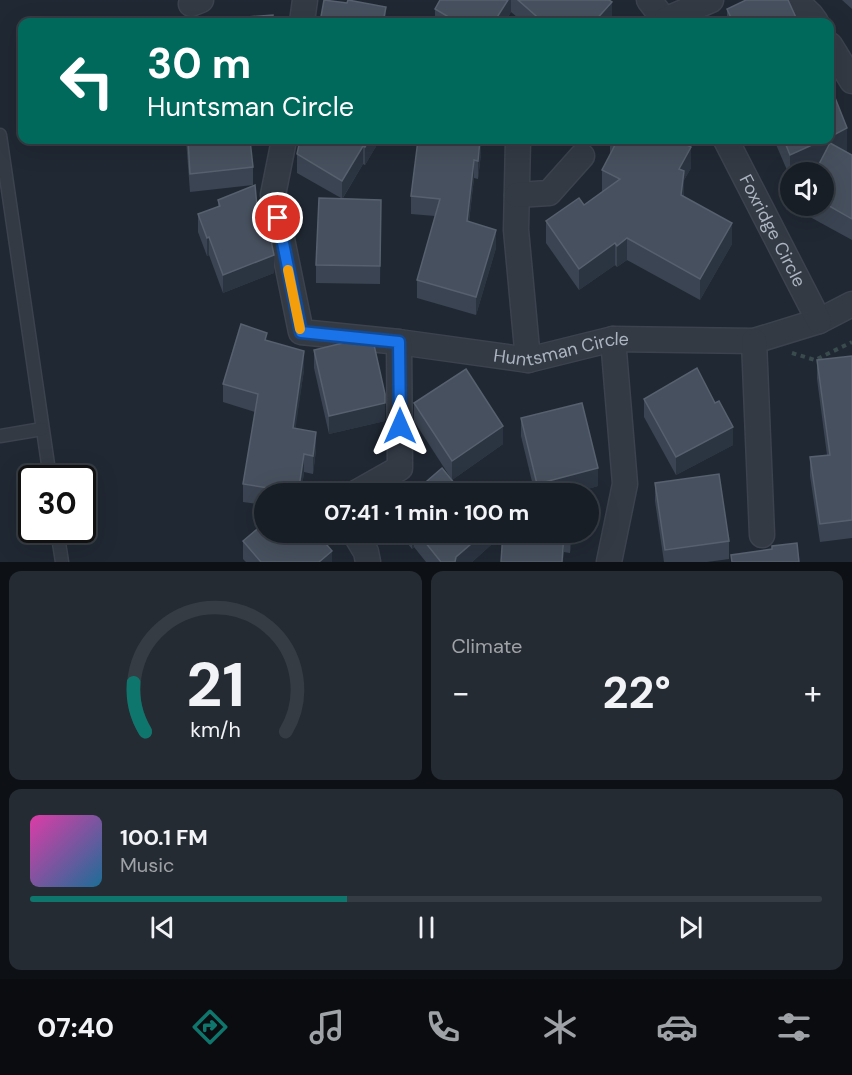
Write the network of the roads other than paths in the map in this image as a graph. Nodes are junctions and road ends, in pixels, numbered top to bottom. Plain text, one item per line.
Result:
1 (305, 0) edge
2 (649, 0) edge
3 (711, 0) edge
4 (795, 0) edge
5 (303, 18) edge
6 (663, 18) edge
7 (672, 18) edge
8 (813, 18) edge
9 (834, 52) edge
10 (852, 81) edge
11 (0, 135) edge
12 (283, 144) edge
13 (518, 144) edge
14 (728, 144) edge
15 (582, 156) dead end
16 (517, 195) junction
17 (852, 304) edge
18 (819, 321) junction
19 (613, 339) junction
20 (754, 341) junction
21 (399, 342) junction
22 (528, 360) junction
23 (42, 429) junction
24 (0, 436) edge
25 (48, 465) edge
26 (373, 483) edge
27 (762, 535) dead end
28 (59, 543) edge
29 (361, 543) edge
30 (62, 562) edge
31 (368, 562) edge
32 (609, 562) edge

1 - 5 street
2 - 6 street
3 - 7 street
4 - 8 street
9 - 10 street
11 - 23 lane
12 - 21 street, Huntsman Circle
13 - 16 street
14 - 18 street, Foxridge Circle
15 - 16 street
16 - 22 street
17 - 18 street, Huntsman Circle
18 - 20 street, Huntsman Circle
19 - 20 street, Huntsman Circle
19 - 22 street, Huntsman Circle
19 - 32 street
20 - 27 street
21 - 22 street, Huntsman Circle
21 - 26 street
23 - 24 lane
23 - 25 lane
28 - 30 lane
29 - 31 street

